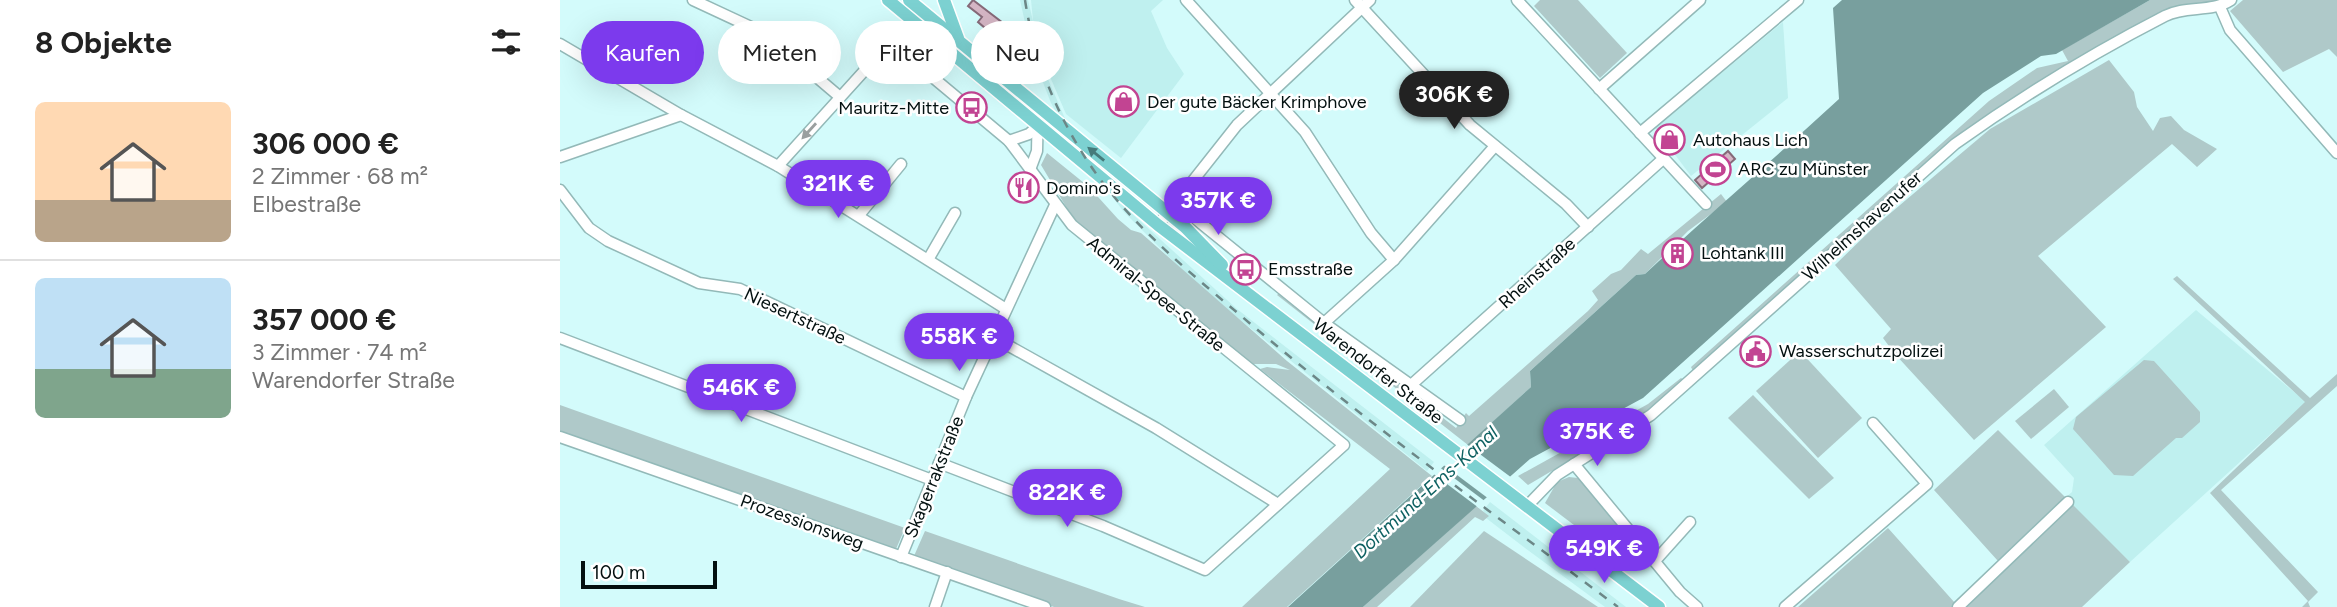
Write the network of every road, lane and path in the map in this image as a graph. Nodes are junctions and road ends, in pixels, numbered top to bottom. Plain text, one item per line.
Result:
1 (693, 0) edge
2 (888, 0) edge
3 (944, 0) edge
4 (1186, 0) edge
5 (1700, 0) edge
6 (1798, 0) edge
7 (2231, 0) edge
8 (915, 2) edge
9 (1362, 2) edge
10 (1524, 2) edge
11 (2220, 7) junction
12 (913, 21) joint
13 (960, 42) junction
14 (560, 44) edge
15 (957, 59) edge
16 (855, 81) edge
17 (941, 84) edge
18 (1598, 89) junction
19 (1269, 94) junction
20 (841, 97) junction
21 (1038, 107) junction
22 (681, 115) junction
23 (1037, 127) junction
24 (1640, 133) junction
25 (1009, 141) junction
26 (1495, 146) junction
27 (2337, 153) edge
28 (560, 156) edge
29 (1663, 159) junction
30 (901, 163) dead end
31 (778, 166) junction
32 (1031, 167) junction
33 (560, 190) edge
34 (1706, 204) dead end
35 (1055, 205) junction
36 (1172, 208) junction
37 (955, 213) dead end
38 (860, 214) junction
39 (1158, 225) junction
40 (1588, 227) junction
41 (929, 258) junction
42 (1394, 260) junction
43 (1245, 288) junction
44 (1006, 309) junction
45 (1324, 323) junction
46 (993, 337) junction
47 (560, 338) edge
48 (1410, 386) junction
49 (966, 397) junction
50 (1460, 420) dead end
51 (1873, 423) dead end
52 (560, 437) edge
53 (939, 463) junction
54 (1574, 464) junction
55 (932, 480) junction
56 (2068, 502) dead end
57 (1278, 504) junction
58 (1527, 506) junction
59 (1690, 522) dead end
60 (901, 557) junction
61 (1655, 561) junction
62 (947, 572) junction
63 (935, 607) edge
64 (1045, 607) edge
65 (1659, 607) edge
66 (1696, 607) edge
67 (1785, 607) edge
68 (1958, 607) edge

1 - 20 street
2 - 12 main road, Warendorfer Straße
3 - 13 main road
4 - 19 street
5 - 18 street
6 - 24 street
7 - 11 street, Wilhelmshavenufer
8 - 12 main road
8 - 13 main road, Warendorfer Straße
9 - 19 street
9 - 26 street
10 - 18 street
11 - 27 street
11 - 54 street, Wilhelmshavenufer
13 - 21 main road, Warendorfer Straße
14 - 22 street
15 - 23 main road, Warendorfer Straße
16 - 20 street
17 - 25 street
18 - 24 street
19 - 36 street
19 - 42 street
20 -> 31 street
21 - 23 street
36 -> 21 main road, Warendorfer Straße
22 - 28 street
22 - 31 street
23 - 25 street
23 - 32 street
23 - 39 main road, Warendorfer Straße
24 - 29 street
25 - 32 street
26 - 40 street
26 - 42 street
29 - 34 street
29 - 40 street, Rheinstraße
30 - 38 street
31 - 38 street
32 - 35 street, Admiral-Spee-Straße
33 - 49 street, Niesertstraße
35 - 44 street, Skagerrakstraße
35 - 57 street, Admiral-Spee-Straße
36 - 39 street
36 - 43 main road, Warendorfer Straße
36 - 45 street, Warendorfer Straße
37 - 41 street
38 - 41 street
39 - 43 main road, Warendorfer Straße
40 - 48 street, Rheinstraße
41 - 44 street
42 - 45 street
43 - 58 main road, Warendorfer Straße
44 - 46 street, Skagerrakstraße
45 - 48 street, Warendorfer Straße
46 - 49 street, Skagerrakstraße
46 - 57 street
47 - 55 street
48 - 50 street, Warendorfer Straße
49 - 53 street, Skagerrakstraße
51 - 67 street
52 - 60 street, Prozessionsweg
53 - 55 street, Skagerrakstraße
53 - 57 street
54 - 58 street, Wilhelmshavenufer
54 - 61 street
55 - 60 street, Skagerrakstraße
56 - 68 street
58 - 65 main road, Warendorfer Straße
59 - 61 street
60 - 62 street, Prozessionsweg
61 - 66 street
62 - 63 street
62 - 64 street, Prozessionsweg

